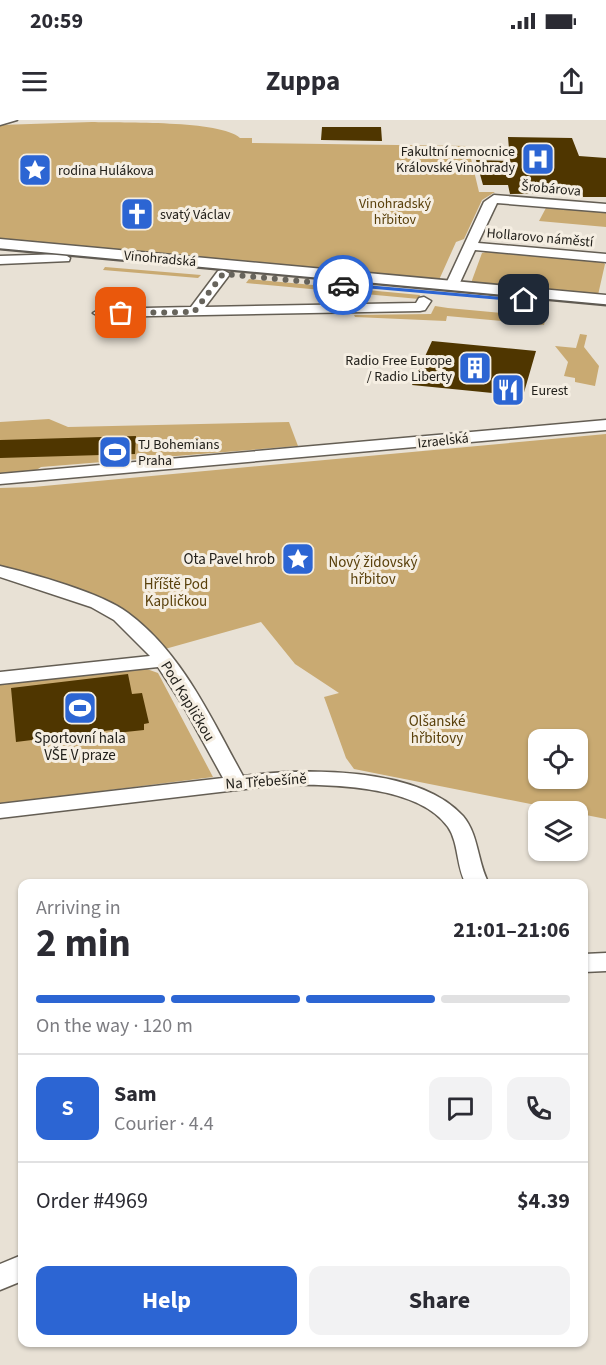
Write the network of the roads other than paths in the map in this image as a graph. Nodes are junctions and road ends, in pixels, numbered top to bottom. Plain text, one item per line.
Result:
1 (12, 120) edge
2 (0, 122) edge
3 (606, 208) edge
4 (471, 246) junction
5 (3, 247) edge
6 (64, 258) junction
7 (606, 258) edge
8 (0, 260) edge
9 (223, 274) junction
10 (452, 286) junction
11 (424, 300) dead end
12 (606, 300) edge
13 (606, 308) edge
14 (194, 312) junction
15 (100, 313) dead end
16 (606, 425) edge
17 (0, 479) edge
18 (0, 571) edge
19 (165, 660) junction
20 (0, 678) edge
21 (236, 782) junction
22 (0, 811) edge
23 (475, 879) edge
24 (606, 962) edge
25 (588, 963) edge
26 (18, 1269) edge
27 (0, 1276) edge

1 - 2 street
3 - 4 street, Šrobárova
4 - 7 street, Hollarovo náměstí
4 - 10 street
5 - 6 main road, Vinohradská
5 - 10 main road, Vinohradská
6 - 8 street
6 - 9 main road, Vinohradská
9 - 13 main road, Vinohradská
9 - 14 street
10 - 12 main road, Vinohradská
11 - 14 street
14 - 15 street
16 - 17 street, Izraelská
18 - 19 street, Pod Kapličkou
19 - 20 street
19 - 21 street, Pod Kapličkou
21 - 22 street, Na Třebešíně
21 - 23 street, Na Třebešíně
24 - 25 street
26 - 27 street

